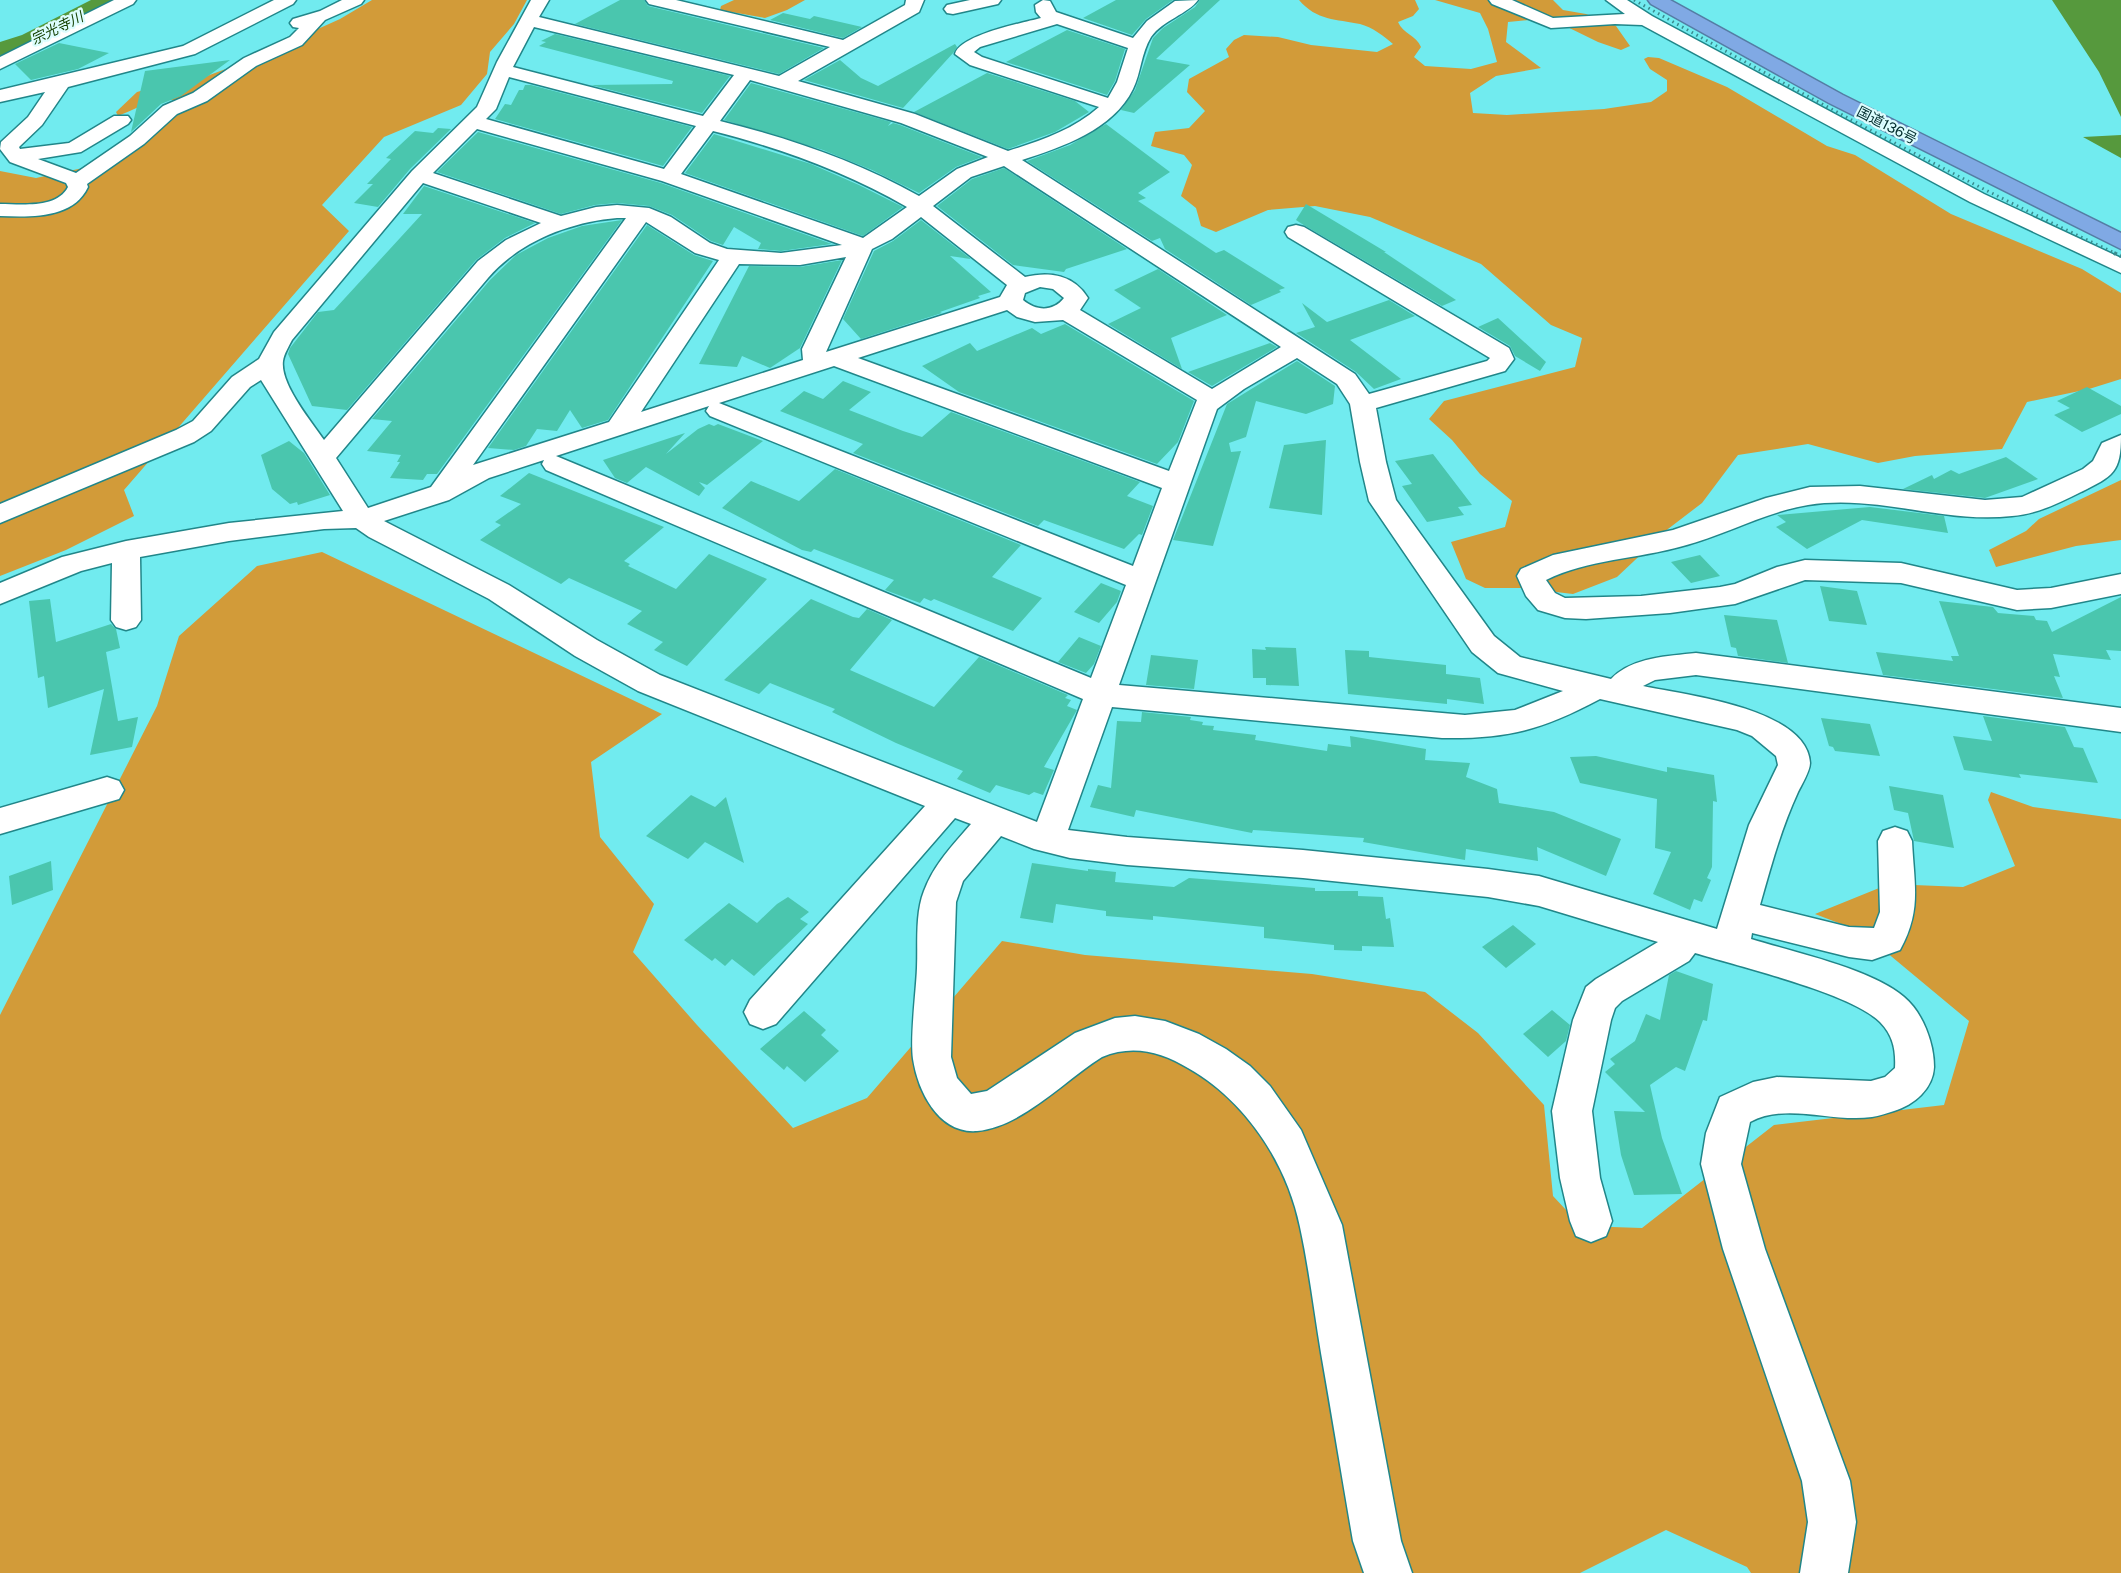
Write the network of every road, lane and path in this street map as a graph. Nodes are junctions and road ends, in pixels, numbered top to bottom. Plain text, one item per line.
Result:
1 (127, 0) edge
2 (287, 0) edge
3 (355, 0) edge
4 (655, 0) edge
5 (915, 0) edge
6 (992, 0) edge
7 (1045, 0) edge
8 (1189, 0) edge
9 (1498, 0) edge
10 (1616, 0) edge
11 (1657, 0) edge
12 (953, 9) dead end
13 (535, 10) edge
14 (320, 16) junction
15 (1056, 19) junction
16 (1646, 20) junction
17 (278, 28) dead end
18 (259, 34) dead end
19 (1138, 45) junction
20 (846, 46) junction
21 (189, 50) junction
22 (0, 64) edge
23 (503, 70) junction
24 (745, 73) junction
25 (782, 82) junction
26 (61, 83) junction
27 (0, 96) edge
28 (1112, 105) junction
29 (121, 120) dead end
30 (474, 122) junction
31 (709, 124) junction
32 (14, 156) junction
33 (1006, 158) junction
34 (419, 175) junction
35 (669, 177) junction
36 (76, 183) junction
37 (919, 205) junction
38 (0, 210) edge
39 (641, 213) junction
40 (561, 223) junction
41 (1296, 232) dead end
42 (2121, 242) edge
43 (863, 245) junction
44 (733, 256) junction
45 (2121, 266) edge
46 (1017, 299) junction
47 (1065, 311) junction
48 (1299, 347) junction
49 (269, 363) junction
50 (834, 363) junction
51 (1212, 399) junction
52 (1363, 404) junction
53 (718, 411) junction
54 (617, 429) junction
55 (2121, 443) edge
56 (323, 457) junction
57 (555, 464) junction
58 (1178, 484) junction
59 (440, 494) junction
60 (0, 514) edge
61 (362, 519) junction
62 (126, 550) junction
63 (1141, 580) junction
64 (2121, 584) edge
65 (0, 594) edge
66 (126, 620) dead end
67 (1606, 690) junction
68 (1102, 694) junction
69 (2121, 720) edge
70 (107, 790) dead end
71 (950, 801) junction
72 (996, 819) junction
73 (0, 821) edge
74 (1048, 839) junction
75 (1894, 842) dead end
76 (1734, 932) junction
77 (1687, 936) junction
78 (763, 1012) dead end
79 (1591, 1221) dead end
80 (1388, 1573) edge
81 (1824, 1573) edge

1 - 22 street
2 - 21 street
3 - 14 street
4 - 20 street
5 - 20 street
6 - 12 street
7 - 15 street
8 - 19 street
9 - 16 street
10 - 16 street
11 - 42 highway, 国道136号
13 - 23 street
13 - 24 street
14 - 17 street
14 - 36 street
15 - 19 street
15 - 28 street
16 - 45 street
18 - 21 street
19 - 28 street
20 - 25 street
21 - 26 street
23 - 30 street
23 - 31 street
24 - 25 street
24 - 31 street
25 - 33 street
26 - 27 street
26 - 32 street
28 - 33 street
29 - 32 street
30 - 34 street
30 - 35 street
31 - 35 street
31 - 37 street
32 - 36 street
33 - 37 street
33 - 48 street
34 - 40 street
34 - 49 street
35 - 43 street
36 - 38 street
37 - 43 street
37 - 46 street
39 - 40 street
39 - 44 street
39 - 59 street
40 - 56 street
41 - 52 street
43 - 44 street
43 - 50 street
44 - 54 street
46 - 47 street
46 - 47 street
46 - 50 street
47 - 51 street
48 - 51 street
48 - 52 street
49 - 56 street
49 - 60 street
50 - 53 street
50 - 54 street
50 - 58 street
51 - 58 street
52 - 67 street
53 - 57 street
53 - 63 street
54 - 59 street
55 - 64 street
56 - 61 street
57 - 59 street
57 - 68 street
58 - 63 street
59 - 61 street
61 - 62 street
61 - 71 street
62 - 65 street
62 - 66 street
63 - 68 street
67 - 68 street
67 - 69 street
67 - 76 street
68 - 74 street
70 - 73 street
71 - 72 street
71 - 78 street
72 - 74 street
72 - 80 street
74 - 77 street
75 - 76 street
76 - 77 street
76 - 81 street
77 - 79 street

